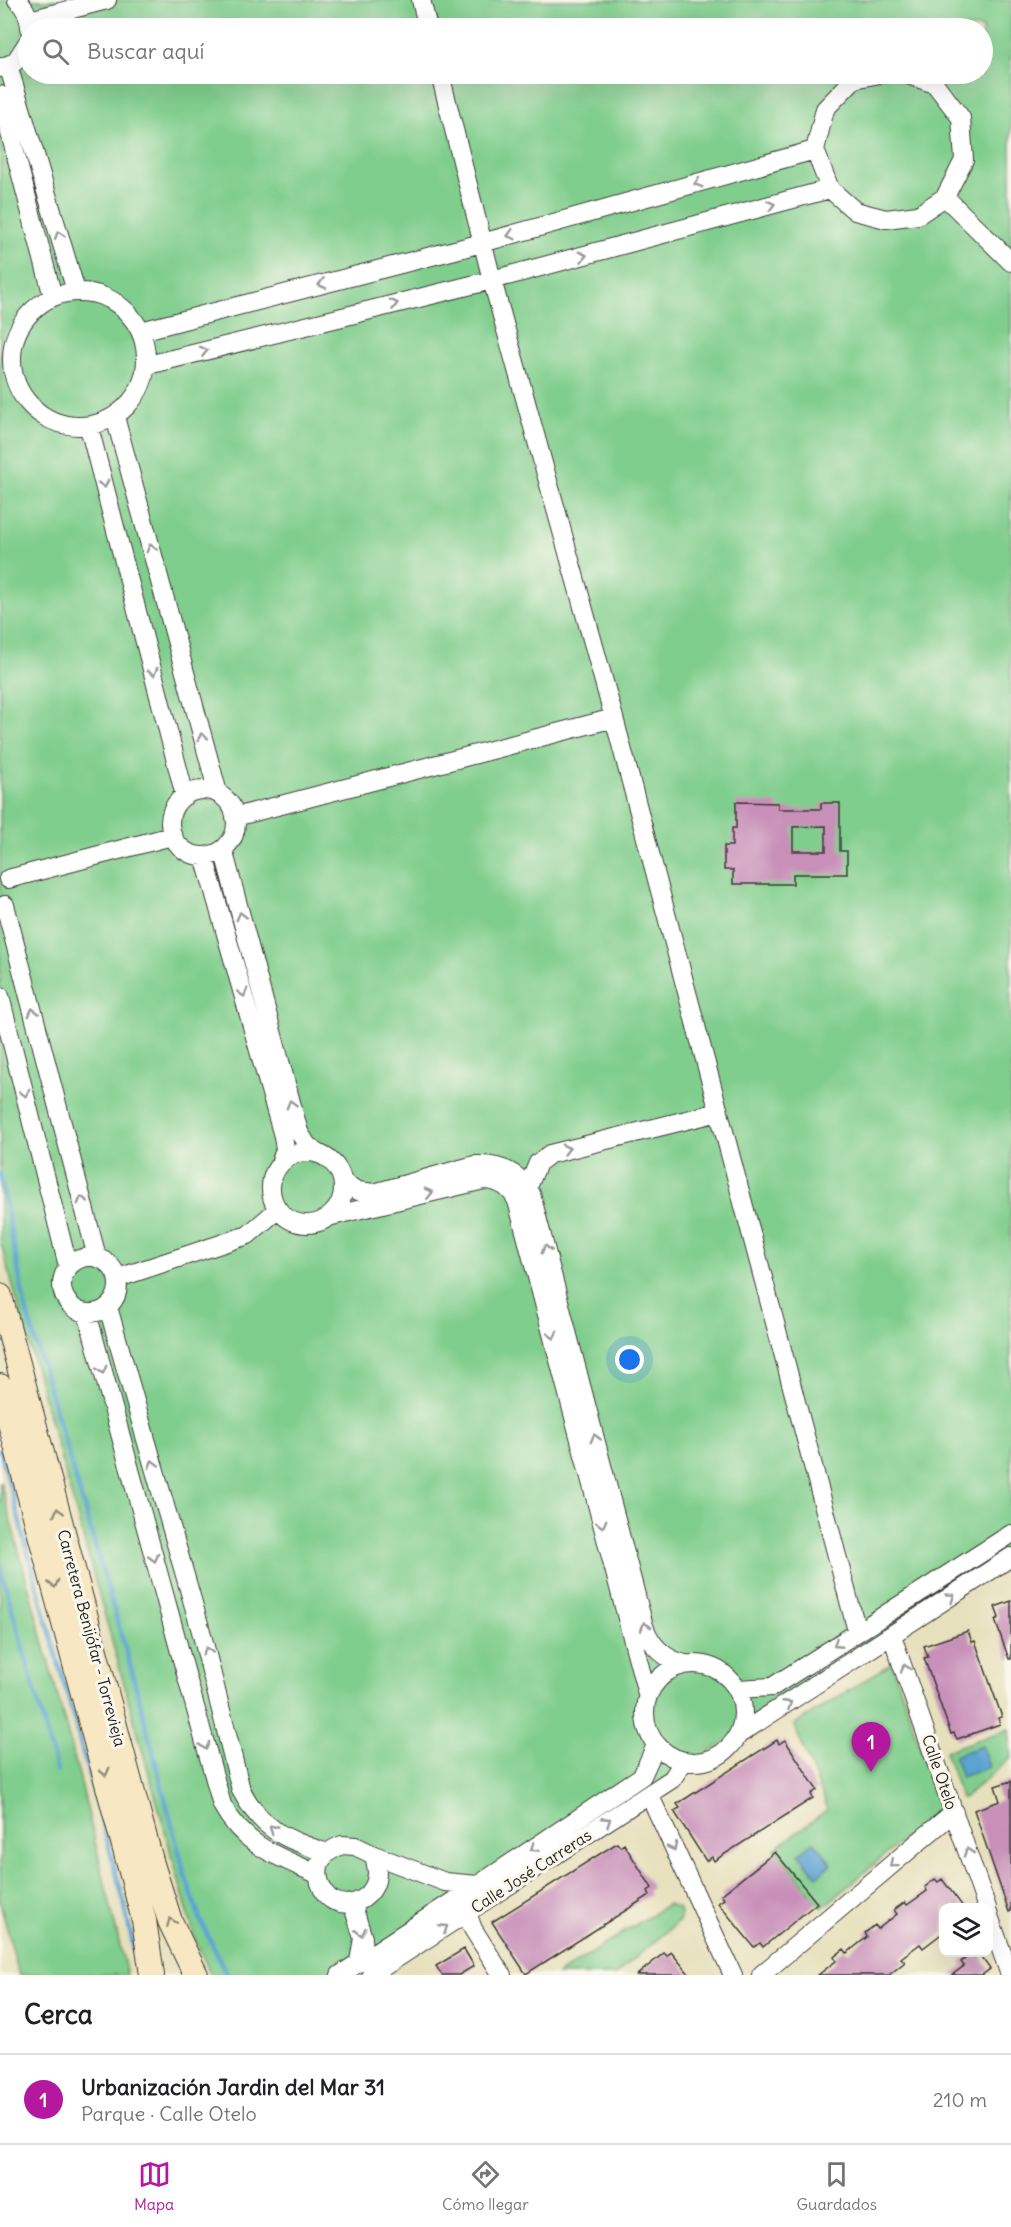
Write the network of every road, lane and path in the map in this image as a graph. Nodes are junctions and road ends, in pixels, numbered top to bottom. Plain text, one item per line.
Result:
1 (17, 0) edge
2 (108, 0) edge
3 (421, 0) edge
4 (27, 18) edge
5 (50, 18) edge
6 (426, 18) edge
7 (18, 57) edge
8 (4, 66) edge
9 (442, 84) edge
10 (849, 84) edge
11 (935, 84) edge
12 (0, 95) edge
13 (815, 150) junction
14 (830, 189) junction
15 (945, 197) junction
16 (482, 243) junction
17 (1011, 262) edge
18 (492, 280) junction
19 (76, 291) junction
20 (53, 297) junction
21 (141, 331) junction
22 (6, 365) edge
23 (148, 365) junction
24 (9, 391) edge
25 (115, 417) junction
26 (89, 427) junction
27 (614, 718) junction
28 (218, 793) junction
29 (185, 796) junction
30 (235, 817) junction
31 (172, 836) junction
32 (224, 849) junction
33 (204, 856) junction
34 (4, 873) edge
35 (2, 907) edge
36 (0, 996) edge
37 (719, 1112) junction
38 (318, 1154) junction
39 (280, 1164) junction
40 (344, 1183) junction
41 (528, 1187) junction
42 (276, 1210) junction
43 (332, 1216) junction
44 (97, 1257) junction
45 (68, 1266) junction
46 (118, 1278) junction
47 (0, 1296) edge
48 (108, 1307) junction
49 (87, 1313) junction
50 (0, 1386) edge
51 (1011, 1534) edge
52 (1011, 1557) edge
53 (857, 1631) junction
54 (892, 1636) junction
55 (685, 1664) junction
56 (737, 1689) junction
57 (647, 1694) junction
58 (738, 1735) junction
59 (656, 1745) junction
60 (684, 1761) junction
61 (649, 1794) junction
62 (954, 1812) junction
63 (327, 1853) junction
64 (374, 1855) junction
65 (317, 1874) junction
66 (478, 1885) junction
67 (352, 1903) junction
68 (985, 1903) edge
69 (467, 1913) junction
70 (993, 1927) edge
71 (384, 1945) junction
72 (365, 1968) edge
73 (401, 1968) edge
74 (152, 1975) edge
75 (196, 1975) edge
76 (340, 1975) edge
77 (502, 1975) edge
78 (733, 1975) edge
79 (761, 1975) edge
80 (1010, 1975) edge

1 - 4 street
2 - 5 street
3 - 6 street
7 - 8 street
19 -> 8 street
9 - 16 street
10 - 13 street
11 - 15 street
12 - 20 street
13 - 14 street
13 -> 16 street
14 - 15 street
18 -> 14 street
15 - 17 street
16 - 18 street
16 -> 21 street
23 -> 18 street
18 - 27 street
19 - 20 street
19 - 21 street
20 - 22 street
21 - 23 street
22 - 24 street
23 - 25 street
24 - 26 street
25 - 26 street
28 -> 25 street
26 -> 29 street
27 - 30 street
27 - 37 street
28 - 29 street
28 - 30 street
29 - 31 street
30 - 32 street
31 - 33 street
31 - 34 street
32 - 33 street
38 -> 32 street
33 -> 39 street
34 - 35 street
44 -> 35 street
36 -> 45 street
41 -> 37 street
37 - 53 street
38 - 39 street
38 - 40 street
39 - 42 street
40 - 41 street
40 - 43 street
55 -> 41 street
42 - 43 street
42 - 46 street
43 -> 57 street
44 - 45 street
44 - 46 street
45 - 49 street
46 - 48 street
75 -> 47 main road, Carretera Benijófar - Torrevieja
48 - 49 street
63 -> 48 street
49 -> 65 street
50 -> 74 main road, Carretera Benijófar - Torrevieja
51 - 53 street
54 -> 52 street
53 -> 56 street
58 -> 54 street
62 -> 54 street, Calle Otelo
55 - 56 street
55 - 57 street
56 - 58 street
57 - 59 street
58 - 60 street
59 - 60 street
59 -> 66 street
60 - 61 street, Calle José Carreras
69 -> 61 street, Calle José Carreras
61 -> 78 street
68 -> 62 street, Calle Otelo
62 -> 79 street
63 - 64 street
63 - 65 street
64 - 66 street
64 - 67 street
65 - 67 street
66 - 71 street
67 -> 72 street
73 -> 69 street, Calle José Carreras
69 - 77 street
70 - 80 street
71 - 72 street
71 - 73 street
72 - 73 street, Calle José Carreras
72 - 76 street

